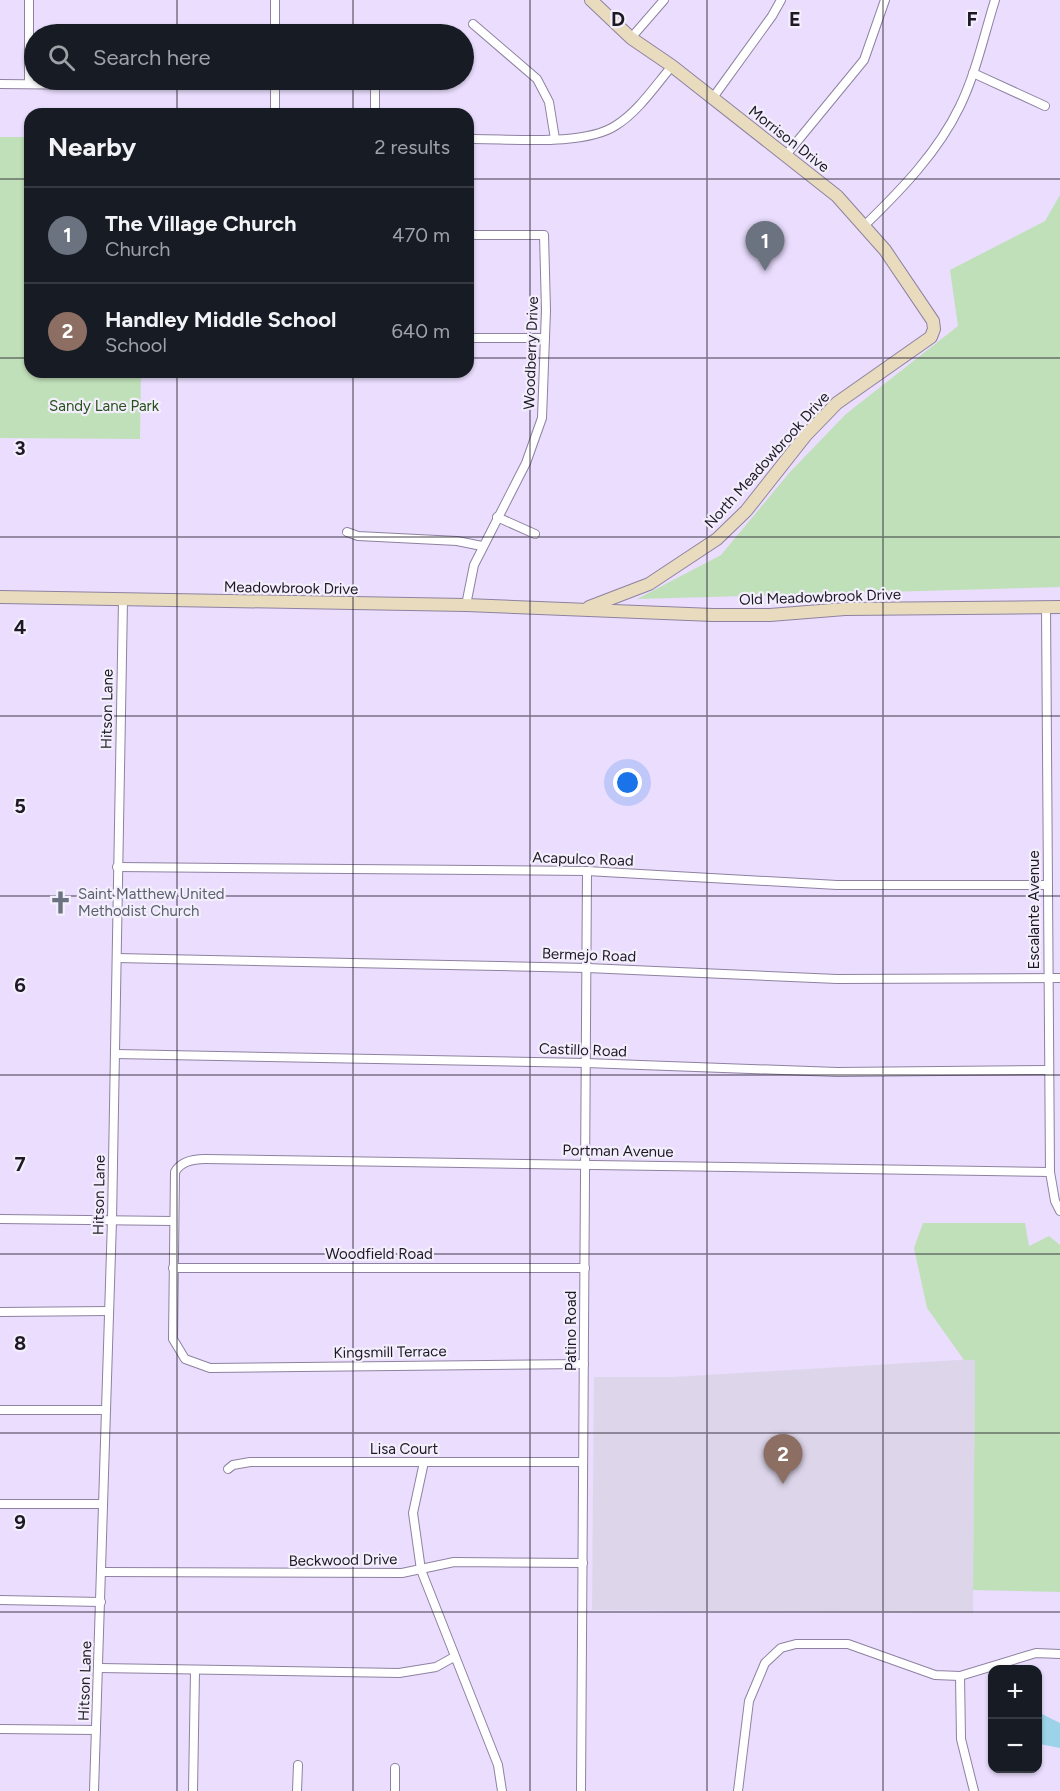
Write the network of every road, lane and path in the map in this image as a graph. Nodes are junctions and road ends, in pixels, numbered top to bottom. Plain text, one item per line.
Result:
1 (29, 0) edge
2 (274, 0) edge
3 (591, 0) edge
4 (664, 0) edge
5 (781, 0) edge
6 (885, 0) edge
7 (995, 0) edge
8 (29, 24) edge
9 (275, 24) edge
10 (474, 25) edge
11 (631, 38) junction
12 (672, 66) junction
13 (973, 73) junction
14 (0, 84) edge
15 (24, 84) edge
16 (275, 90) edge
17 (375, 90) edge
18 (712, 99) junction
19 (1045, 106) dead end
20 (275, 108) edge
21 (375, 108) edge
22 (474, 139) edge
23 (555, 139) junction
24 (786, 156) junction
25 (865, 225) junction
26 (474, 235) edge
27 (934, 331) joint
28 (474, 338) edge
29 (545, 338) junction
30 (497, 517) junction
31 (347, 532) dead end
32 (535, 534) dead end
33 (482, 546) junction
34 (0, 597) edge
35 (123, 600) junction
36 (466, 605) junction
37 (1046, 607) junction
38 (1060, 607) edge
39 (582, 609) junction
40 (117, 867) junction
41 (587, 871) junction
42 (1048, 885) junction
43 (117, 958) junction
44 (587, 968) junction
45 (1048, 978) junction
46 (1060, 978) edge
47 (116, 1054) junction
48 (586, 1063) junction
49 (1049, 1070) junction
50 (585, 1164) junction
51 (1050, 1172) junction
52 (1060, 1211) edge
53 (0, 1219) edge
54 (112, 1220) junction
55 (173, 1221) junction
56 (173, 1268) junction
57 (585, 1268) junction
58 (0, 1311) edge
59 (109, 1311) junction
60 (584, 1364) junction
61 (0, 1410) edge
62 (105, 1410) junction
63 (424, 1462) junction
64 (583, 1462) junction
65 (228, 1469) dead end
66 (0, 1504) edge
67 (103, 1504) junction
68 (583, 1563) junction
69 (421, 1570) junction
70 (102, 1572) junction
71 (0, 1600) edge
72 (101, 1602) junction
73 (1060, 1654) edge
74 (454, 1657) junction
75 (100, 1668) junction
76 (195, 1671) junction
77 (960, 1676) junction
78 (0, 1729) edge
79 (96, 1730) junction
80 (298, 1766) dead end
81 (395, 1768) dead end
82 (94, 1791) edge
83 (193, 1791) edge
84 (297, 1791) edge
85 (395, 1791) edge
86 (502, 1791) edge
87 (581, 1791) edge
88 (738, 1791) edge
89 (974, 1791) edge

1 - 8 street
2 - 9 street
3 - 11 main road, Morrison Drive
4 - 11 street
5 - 18 street
6 - 24 street
7 - 13 street
10 - 23 street
11 - 12 main road, Morrison Drive
12 - 18 main road, Morrison Drive
12 - 23 street
13 - 19 street
13 - 25 street
14 - 15 street
16 - 20 street
17 - 21 street
18 - 24 main road, Morrison Drive
22 - 23 street
24 - 25 main road, Morrison Drive
25 - 27 main road, Morrison Drive
26 - 29 street, Woodberry Drive
27 - 39 main road, North Meadowbrook Drive
28 - 29 street
29 - 30 street, Woodberry Drive
30 - 32 street
30 - 33 street, Woodberry Drive
31 - 33 street
33 - 36 street, Woodberry Drive
34 - 35 main road, Meadowbrook Drive
35 - 36 main road, Meadowbrook Drive
35 - 40 street, Hitson Lane
36 - 39 main road, Meadowbrook Drive
37 - 38 main road, Old Meadowbrook Drive
37 - 39 main road, Old Meadowbrook Drive
37 - 42 street, Escalante Avenue
40 - 41 street, Acapulco Road
40 - 43 street, Hitson Lane
41 - 42 street, Acapulco Road
41 - 44 street, Patino Road
42 - 45 street, Escalante Avenue
43 - 44 street, Bermejo Road
43 - 47 street, Hitson Lane
44 - 45 street, Bermejo Road
44 - 48 street, Patino Road
45 - 46 street, Bermejo Road
45 - 49 street, Escalante Avenue
47 - 48 street, Castillo Road
47 - 54 street, Hitson Lane
48 - 49 street, Castillo Road
48 - 50 street, Patino Road
49 - 51 street, Escalante Avenue
50 - 51 street, Portman Avenue
50 - 55 street, Portman Avenue
50 - 57 street, Patino Road
51 - 52 street, Escalante Avenue
53 - 54 street
54 - 55 street
54 - 59 street, Hitson Lane
55 - 56 street
56 - 57 street, Woodfield Road
56 - 60 street, Kingsmill Terrace
57 - 60 street, Patino Road
58 - 59 street
59 - 62 street, Hitson Lane
60 - 64 street, Patino Road
61 - 62 street
62 - 67 street, Hitson Lane
63 - 64 street, Lisa Court
63 - 65 street, Lisa Court
63 - 69 street
64 - 68 street, Patino Road
66 - 67 street
67 - 70 street, Hitson Lane
68 - 69 street, Beckwood Drive
68 - 87 street, Patino Road
69 - 70 street, Beckwood Drive
69 - 74 street
70 - 72 street, Hitson Lane
71 - 72 street
72 - 75 street, Hitson Lane
73 - 77 street
74 - 76 street
74 - 86 street
75 - 76 street
75 - 79 street, Hitson Lane
76 - 83 street
77 - 88 street
77 - 89 street
78 - 79 street
79 - 82 street, Hitson Lane
80 - 84 street
81 - 85 street

